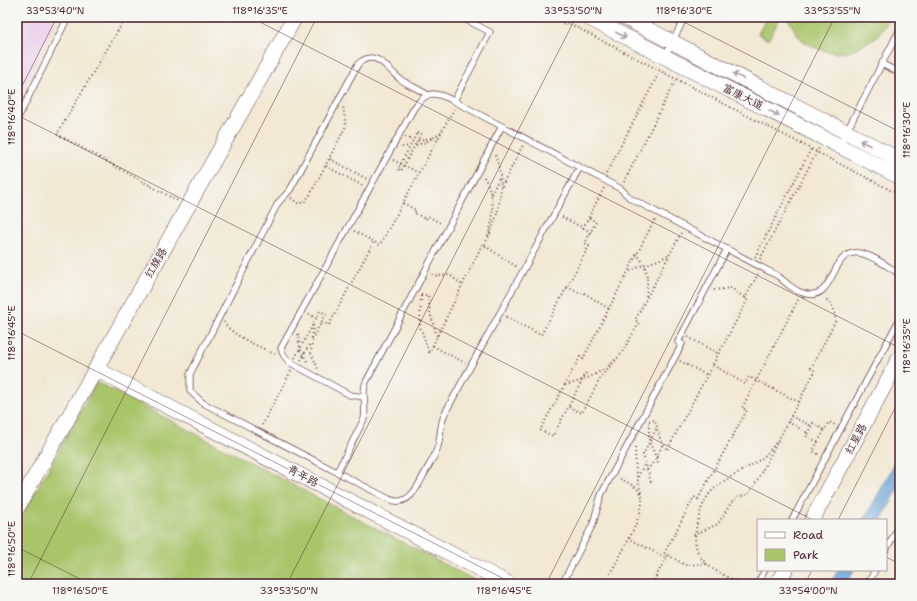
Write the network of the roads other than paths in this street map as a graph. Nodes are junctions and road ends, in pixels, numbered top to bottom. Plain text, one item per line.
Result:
1 (68, 17) edge
2 (295, 17) edge
3 (461, 17) edge
4 (587, 17) edge
5 (624, 17) edge
6 (685, 17) edge
7 (900, 29) edge
8 (672, 42) junction
9 (662, 64) junction
10 (882, 64) junction
11 (900, 73) edge
12 (428, 94) junction
13 (456, 102) junction
14 (17, 120) edge
15 (502, 126) junction
16 (846, 133) junction
17 (839, 146) junction
18 (900, 160) edge
19 (580, 167) junction
20 (900, 177) edge
21 (727, 249) junction
22 (900, 274) edge
23 (900, 318) edge
24 (900, 357) edge
25 (96, 368) junction
26 (364, 397) junction
27 (337, 472) junction
28 (17, 508) edge
29 (793, 519) edge
30 (813, 519) edge
31 (900, 524) edge
32 (887, 548) edge
33 (764, 571) edge
34 (784, 571) edge
35 (874, 571) edge
36 (509, 584) edge
37 (562, 584) edge
38 (757, 584) edge
39 (777, 584) edge
40 (868, 584) edge

1 - 14 lane
2 - 25 street, 红旗路
3 - 13 lane
4 -> 9 street, 富康大道
5 - 8 street, 富康大道
6 - 8 lane
7 - 10 lane
8 - 9 lane
16 -> 8 street, 富康大道
9 -> 17 street, 富康大道
10 - 11 lane
10 - 16 lane
12 - 13 lane
12 - 26 lane
12 - 27 lane
13 - 15 lane
15 - 19 lane
15 - 26 lane
16 - 17 lane
18 -> 16 street, 富康大道
17 - 20 street, 富康大道
19 - 21 lane
19 - 27 lane
21 - 22 lane
21 - 37 lane
23 - 29 lane
24 - 30 street, 红星路
25 - 28 street, 红旗路
25 - 36 street, 青年路
26 - 27 lane
31 - 32 lane
33 - 38 lane
34 - 39 street
35 - 40 lane

